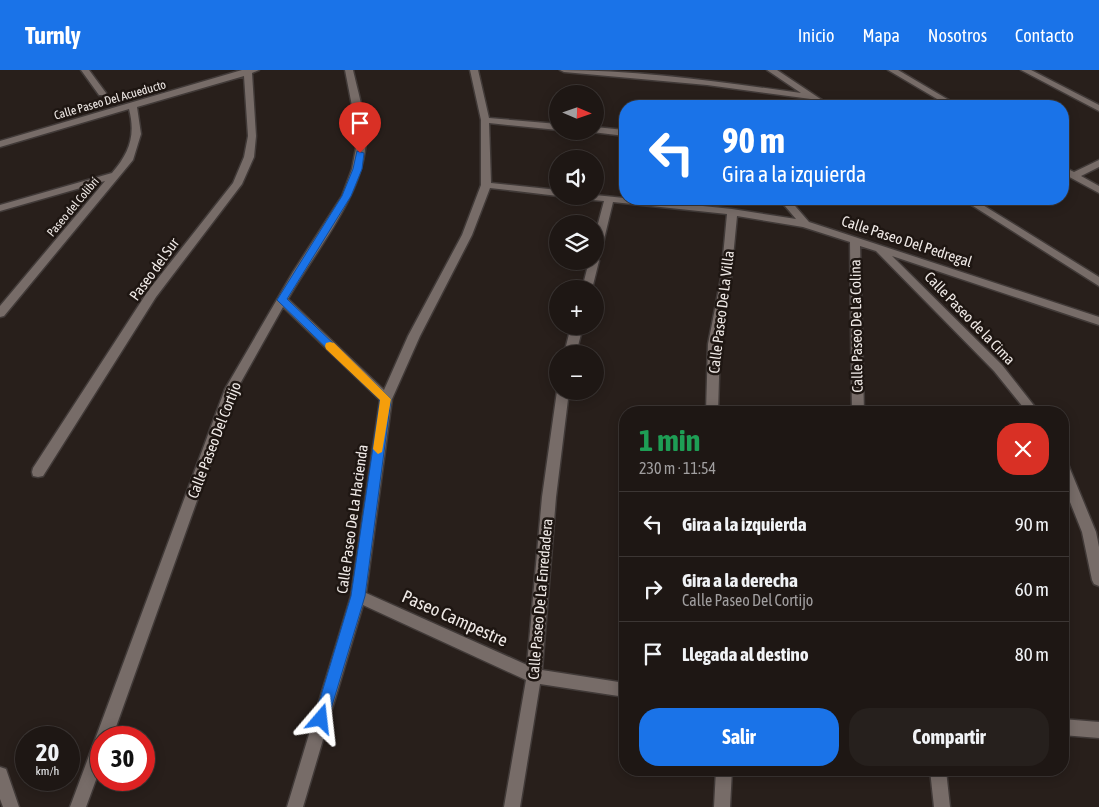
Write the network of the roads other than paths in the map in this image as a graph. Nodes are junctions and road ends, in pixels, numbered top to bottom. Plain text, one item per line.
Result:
1 (85, 70) edge
2 (349, 70) edge
3 (474, 70) edge
4 (564, 70) edge
5 (771, 70) edge
6 (892, 70) edge
7 (1025, 70) edge
8 (249, 71) edge
9 (102, 93) dead end
10 (813, 97) junction
11 (818, 100) edge
12 (944, 100) edge
13 (133, 107) junction
14 (1099, 108) edge
15 (484, 120) junction
16 (549, 126) edge
17 (604, 131) edge
18 (619, 132) edge
19 (0, 144) edge
20 (1099, 163) edge
21 (1069, 173) edge
22 (116, 175) junction
23 (1074, 176) junction
24 (486, 185) junction
25 (1099, 190) edge
26 (549, 192) edge
27 (604, 199) edge
28 (609, 200) junction
29 (619, 201) edge
30 (660, 205) edge
31 (789, 205) edge
32 (977, 205) edge
33 (0, 208) edge
34 (732, 212) junction
35 (604, 220) edge
36 (805, 224) junction
37 (855, 240) junction
38 (880, 250) junction
39 (1099, 282) edge
40 (282, 300) junction
41 (0, 314) edge
42 (1099, 321) edge
43 (386, 399) junction
44 (562, 400) edge
45 (712, 406) edge
46 (858, 406) edge
47 (1028, 406) edge
48 (38, 472) dead end
49 (1069, 482) edge
50 (1099, 580) edge
51 (358, 596) junction
52 (534, 676) junction
53 (619, 689) edge
54 (108, 726) edge
55 (1069, 728) edge
56 (1099, 730) edge
57 (90, 774) edge
58 (0, 775) edge
59 (724, 776) edge
60 (939, 776) edge
61 (11, 807) edge
62 (78, 807) edge
63 (294, 807) edge
64 (512, 807) edge
65 (722, 807) edge
66 (942, 807) edge

1 - 9 street
2 - 40 street, Calle Paseo Del Cortijo
3 - 15 street, Calle Paseo De La Hacienda
4 - 10 street
5 - 10 street
6 - 12 street
7 - 14 street
8 - 13 street, Calle Paseo Del Acueducto
8 - 48 street, Paseo del Sur
10 - 11 street
13 - 19 street, Calle Paseo Del Acueducto
13 - 22 street, Paseo del Colibrí
15 - 16 street
15 - 24 street, Calle Paseo De La Hacienda
17 - 18 street
20 - 23 street
21 - 23 street
22 - 33 street
22 - 41 street, Paseo del Colibrí
23 - 25 street
24 - 26 street
24 - 43 street, Calle Paseo De La Hacienda
27 - 28 street, Calle Paseo Del Pedregal
28 - 29 street, Calle Paseo Del Pedregal
28 - 35 street
30 - 34 street, Calle Paseo Del Pedregal
31 - 36 street
32 - 39 street
34 - 36 street, Calle Paseo Del Pedregal
34 - 45 street, Calle Paseo De La Villa
36 - 37 street, Calle Paseo Del Pedregal
37 - 38 street, Calle Paseo Del Pedregal
37 - 46 street, Calle Paseo De La Colina
38 - 42 street, Calle Paseo Del Pedregal
38 - 47 street, Calle Paseo de la Cima
40 - 43 street
40 - 54 street, Calle Paseo Del Cortijo
43 - 51 street, Calle Paseo De La Hacienda
44 - 52 street, Calle Paseo De La Enredadera
49 - 50 street
51 - 52 street, Paseo Campestre
51 - 63 street, Calle Paseo De La Hacienda
52 - 53 street, Paseo Campestre
52 - 64 street, Calle Paseo De La Enredadera
55 - 56 street
57 - 62 street
58 - 61 street
59 - 65 street
60 - 66 street

